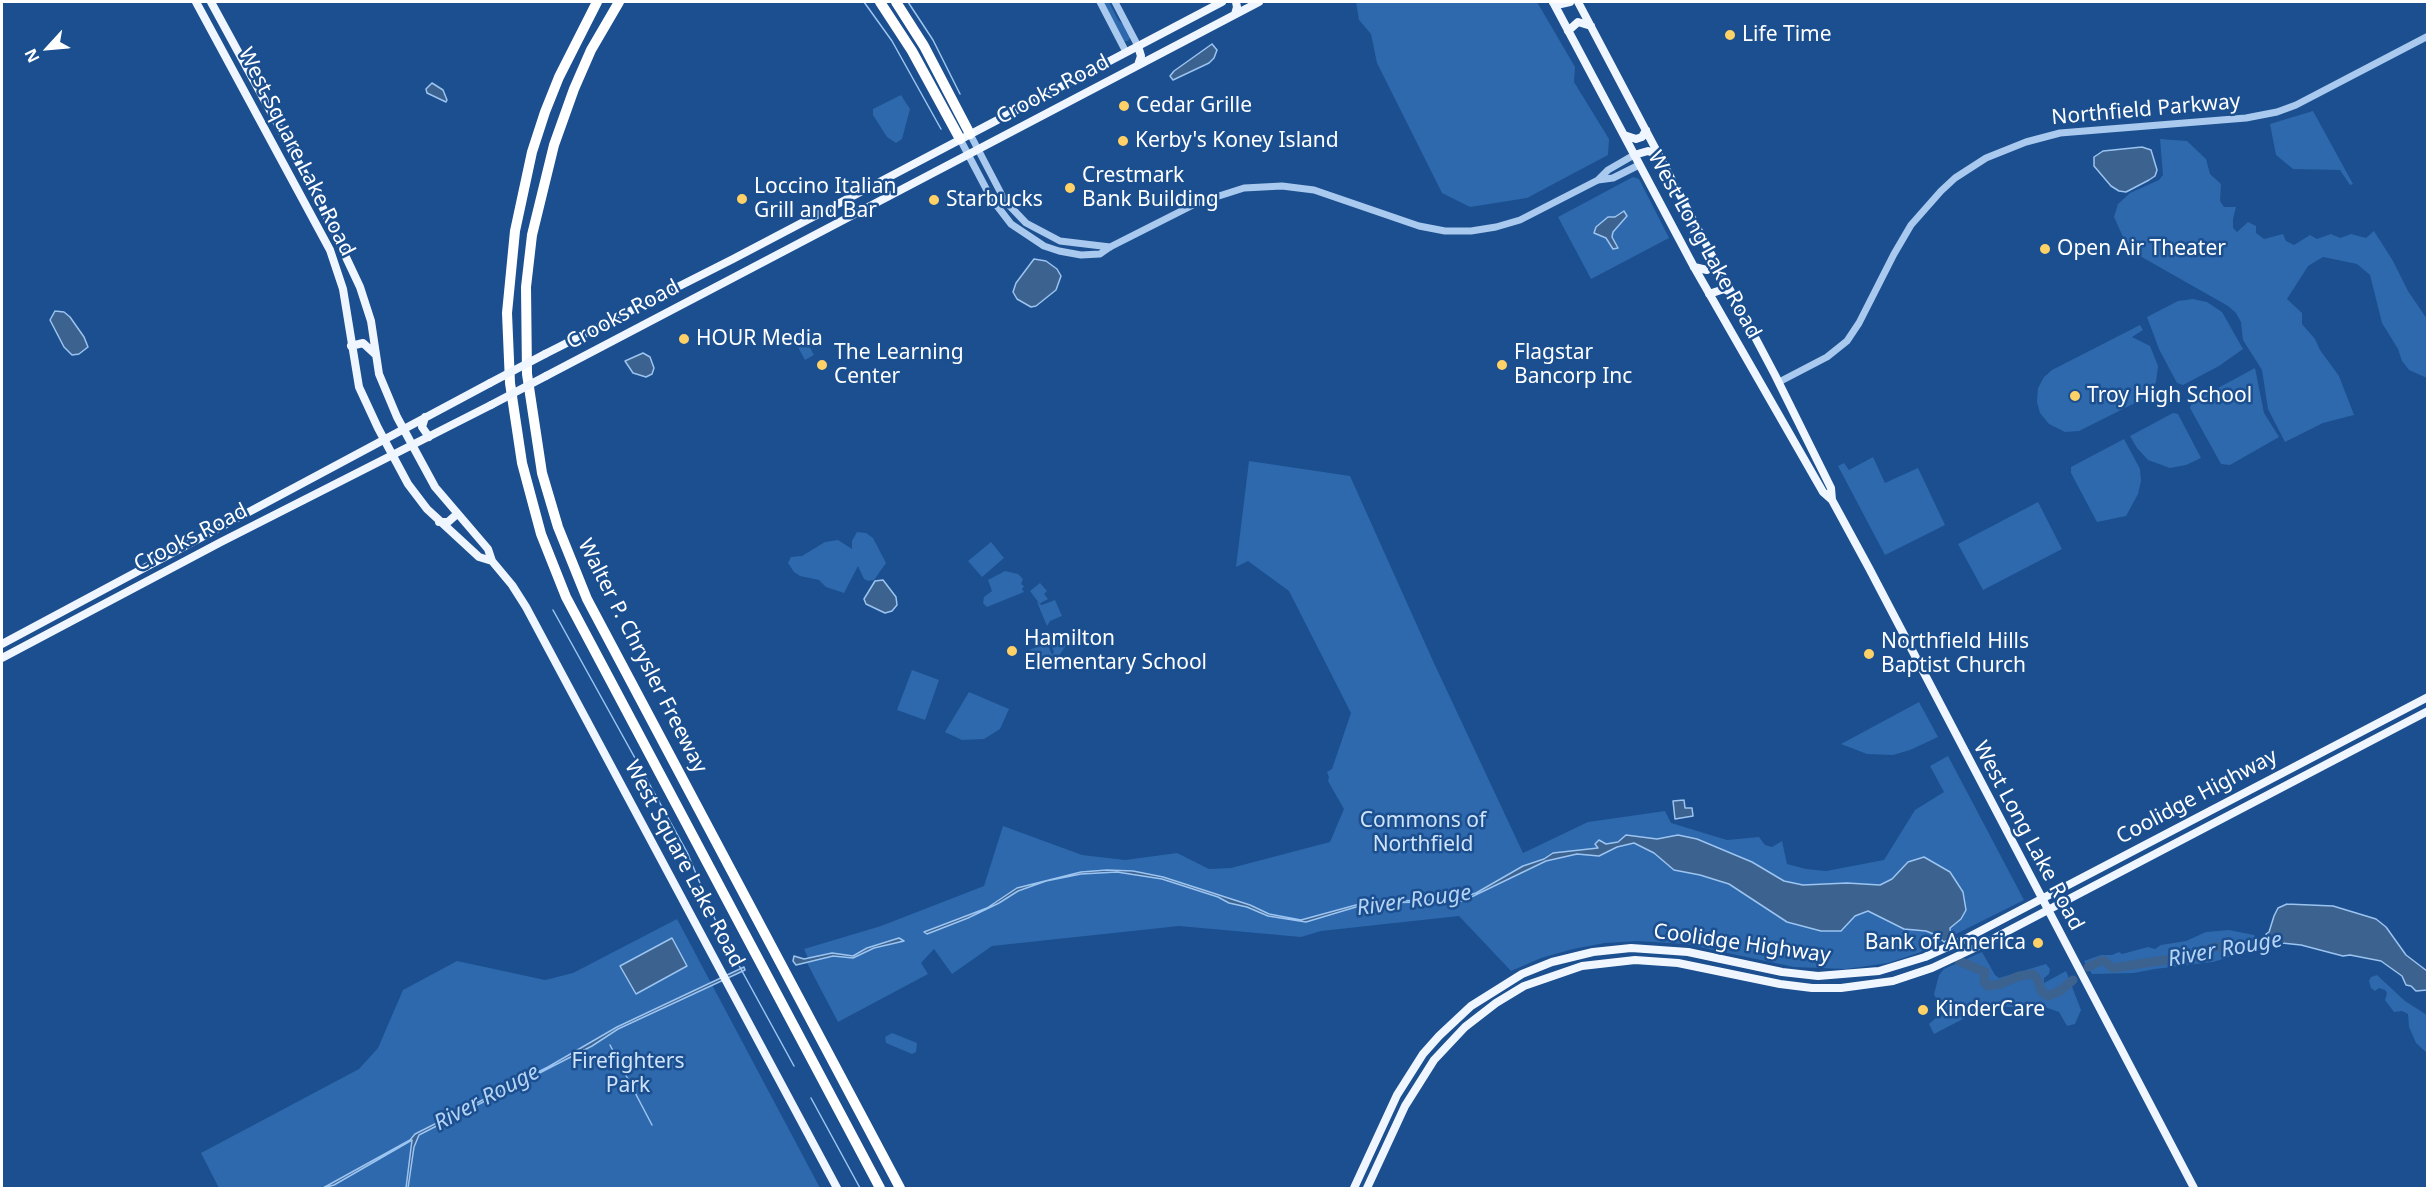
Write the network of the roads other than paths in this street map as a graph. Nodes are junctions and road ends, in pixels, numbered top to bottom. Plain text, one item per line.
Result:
1 (196, 2) edge
2 (211, 2) edge
3 (597, 2) edge
4 (619, 2) edge
5 (625, 2) edge
6 (878, 2) edge
7 (889, 2) edge
8 (896, 2) edge
9 (1100, 2) edge
10 (1115, 2) edge
11 (1222, 2) edge
12 (1236, 2) edge
13 (1259, 2) edge
14 (1553, 2) edge
15 (1570, 2) edge
16 (1578, 2) edge
17 (1235, 14) junction
18 (1591, 26) junction
19 (603, 28) junction
20 (1568, 31) junction
21 (2427, 36) edge
22 (924, 46) junction
23 (1138, 46) junction
24 (1126, 52) junction
25 (1138, 65) junction
26 (259, 88) junction
27 (243, 89) junction
28 (1020, 108) junction
29 (1024, 125) junction
30 (1646, 130) junction
31 (1623, 135) junction
32 (965, 137) junction
33 (978, 150) junction
34 (968, 155) junction
35 (1634, 155) junction
36 (1660, 156) junction
37 (1640, 165) junction
38 (305, 175) junction
39 (291, 178) junction
40 (1598, 180) junction
41 (822, 212) junction
42 (795, 226) junction
43 (826, 230) junction
44 (798, 244) junction
45 (1076, 244) junction
46 (1110, 247) junction
47 (1075, 254) junction
48 (733, 259) junction
49 (1716, 261) junction
50 (1694, 267) junction
51 (737, 276) junction
52 (340, 278) junction
53 (356, 278) junction
54 (696, 278) junction
55 (1733, 293) junction
56 (1709, 294) junction
57 (700, 295) junction
58 (351, 345) junction
59 (375, 355) junction
60 (1779, 382) junction
61 (425, 417) junction
62 (403, 428) junction
63 (429, 437) junction
64 (384, 439) junction
65 (412, 445) junction
66 (1813, 450) junction
67 (362, 451) junction
68 (1802, 453) junction
69 (392, 455) junction
70 (366, 468) junction
71 (283, 493) junction
72 (1832, 500) junction
73 (288, 510) junction
74 (457, 514) junction
75 (439, 522) junction
76 (206, 535) junction
77 (208, 549) junction
78 (492, 561) junction
79 (134, 574) junction
80 (135, 586) junction
81 (2, 644) edge
82 (2, 658) edge
83 (2427, 697) edge
84 (2427, 711) edge
85 (2115, 861) junction
86 (2100, 869) junction
87 (2115, 874) junction
88 (2098, 883) junction
89 (2041, 898) junction
90 (2047, 910) junction
91 (1978, 932) junction
92 (1963, 940) junction
93 (1980, 945) junction
94 (1964, 953) junction
95 (837, 1188) edge
96 (880, 1188) edge
97 (900, 1188) edge
98 (1354, 1188) edge
99 (1367, 1188) edge
100 (2194, 1188) edge

1 - 27 main road, West Square Lake Road
2 - 26 main road, West Square Lake Road
3 - 96 highway, Walter P. Chrysler Freeway
4 - 19 highway, Walter P. Chrysler Freeway
5 - 19 highway
6 - 32 highway
7 - 22 highway
8 - 22 highway
9 - 24 street
10 - 23 street
11 - 23 main road, Crooks Road
12 - 17 main road
13 - 17 main road, Crooks Road
14 - 15 main road
14 - 20 main road, West Long Lake Road
16 - 18 main road, West Long Lake Road
17 - 25 main road, Crooks Road
18 - 20 main road
18 - 30 main road, West Long Lake Road
19 - 97 highway, Walter P. Chrysler Freeway
20 - 31 main road, West Long Lake Road
21 - 60 street, Northfield Parkway
22 - 32 highway
23 - 24 main road, Crooks Road
23 - 25 main road
24 - 28 main road, Crooks Road
25 - 29 main road, Crooks Road
26 - 27 main road
26 - 38 main road, West Square Lake Road
27 - 39 main road, West Square Lake Road
28 - 29 main road
28 - 32 main road, Crooks Road
29 - 33 main road, Crooks Road
30 - 31 main road
30 - 36 main road, West Long Lake Road
31 - 35 main road, West Long Lake Road
32 - 33 street
32 - 34 street
32 - 41 main road, Crooks Road
33 - 34 main road, Crooks Road
33 - 45 street
34 - 43 main road, Crooks Road
34 - 47 street
35 - 36 main road
35 - 37 main road, West Long Lake Road
35 - 40 street
36 - 49 main road, West Long Lake Road
37 - 40 street
37 - 50 main road, West Long Lake Road
38 - 39 main road
38 - 53 main road, West Square Lake Road
39 - 52 main road, West Square Lake Road
40 - 46 street
41 - 42 main road, Crooks Road
41 - 43 main road
42 - 44 main road
42 - 48 main road, Crooks Road
43 - 44 main road, Crooks Road
44 - 51 main road, Crooks Road
45 - 46 street
45 - 47 street
46 - 47 street
48 - 51 main road
48 - 54 main road, Crooks Road
49 - 50 main road
49 - 55 main road, West Long Lake Road
50 - 56 main road, West Long Lake Road
51 - 57 main road, Crooks Road
52 - 53 main road
52 - 58 main road, West Square Lake Road
53 - 59 main road, West Square Lake Road
54 - 57 main road
54 - 61 main road, Crooks Road, bridge
55 - 56 main road
55 - 60 main road, West Long Lake Road
56 - 68 main road, West Long Lake Road
57 - 63 main road, Crooks Road, bridge
58 - 59 main road
58 - 64 main road, West Square Lake Road
59 - 62 main road, West Square Lake Road
60 - 66 main road, West Long Lake Road
61 - 62 main road, Crooks Road
61 - 63 main road
62 - 64 main road, Crooks Road
62 - 65 main road, West Square Lake Road
63 - 65 main road, Crooks Road
64 - 67 main road, Crooks Road
64 - 69 main road, West Square Lake Road
65 - 69 main road, Crooks Road
65 - 74 main road, West Square Lake Road
66 - 68 main road
66 - 72 main road, West Long Lake Road
67 - 70 main road
67 - 71 main road, Crooks Road
68 - 72 main road, West Long Lake Road
69 - 70 main road, Crooks Road
69 - 75 main road, West Square Lake Road
70 - 73 main road, Crooks Road
71 - 73 main road
71 - 76 main road, Crooks Road
72 - 89 main road, West Long Lake Road
73 - 77 main road, Crooks Road
74 - 75 main road
74 - 78 main road, West Square Lake Road
75 - 78 main road, West Square Lake Road
76 - 77 main road
76 - 79 main road, Crooks Road
77 - 80 main road, Crooks Road
78 - 95 main road, West Square Lake Road
79 - 80 main road
79 - 81 main road, Crooks Road
80 - 82 main road, Crooks Road
83 - 85 main road, Coolidge Highway
84 - 87 main road, Coolidge Highway
85 - 86 main road, Coolidge Highway
85 - 87 main road
86 - 88 main road
86 - 89 main road, Coolidge Highway
87 - 88 main road, Coolidge Highway
88 - 90 main road, Coolidge Highway
89 - 90 main road, West Long Lake Road
89 - 91 main road, Coolidge Highway
90 - 93 main road, Coolidge Highway
90 - 100 main road, West Long Lake Road
91 - 92 main road, Coolidge Highway
91 - 93 main road
92 - 94 main road
92 - 98 main road, Coolidge Highway
93 - 94 main road, Coolidge Highway
94 - 99 main road, Coolidge Highway

